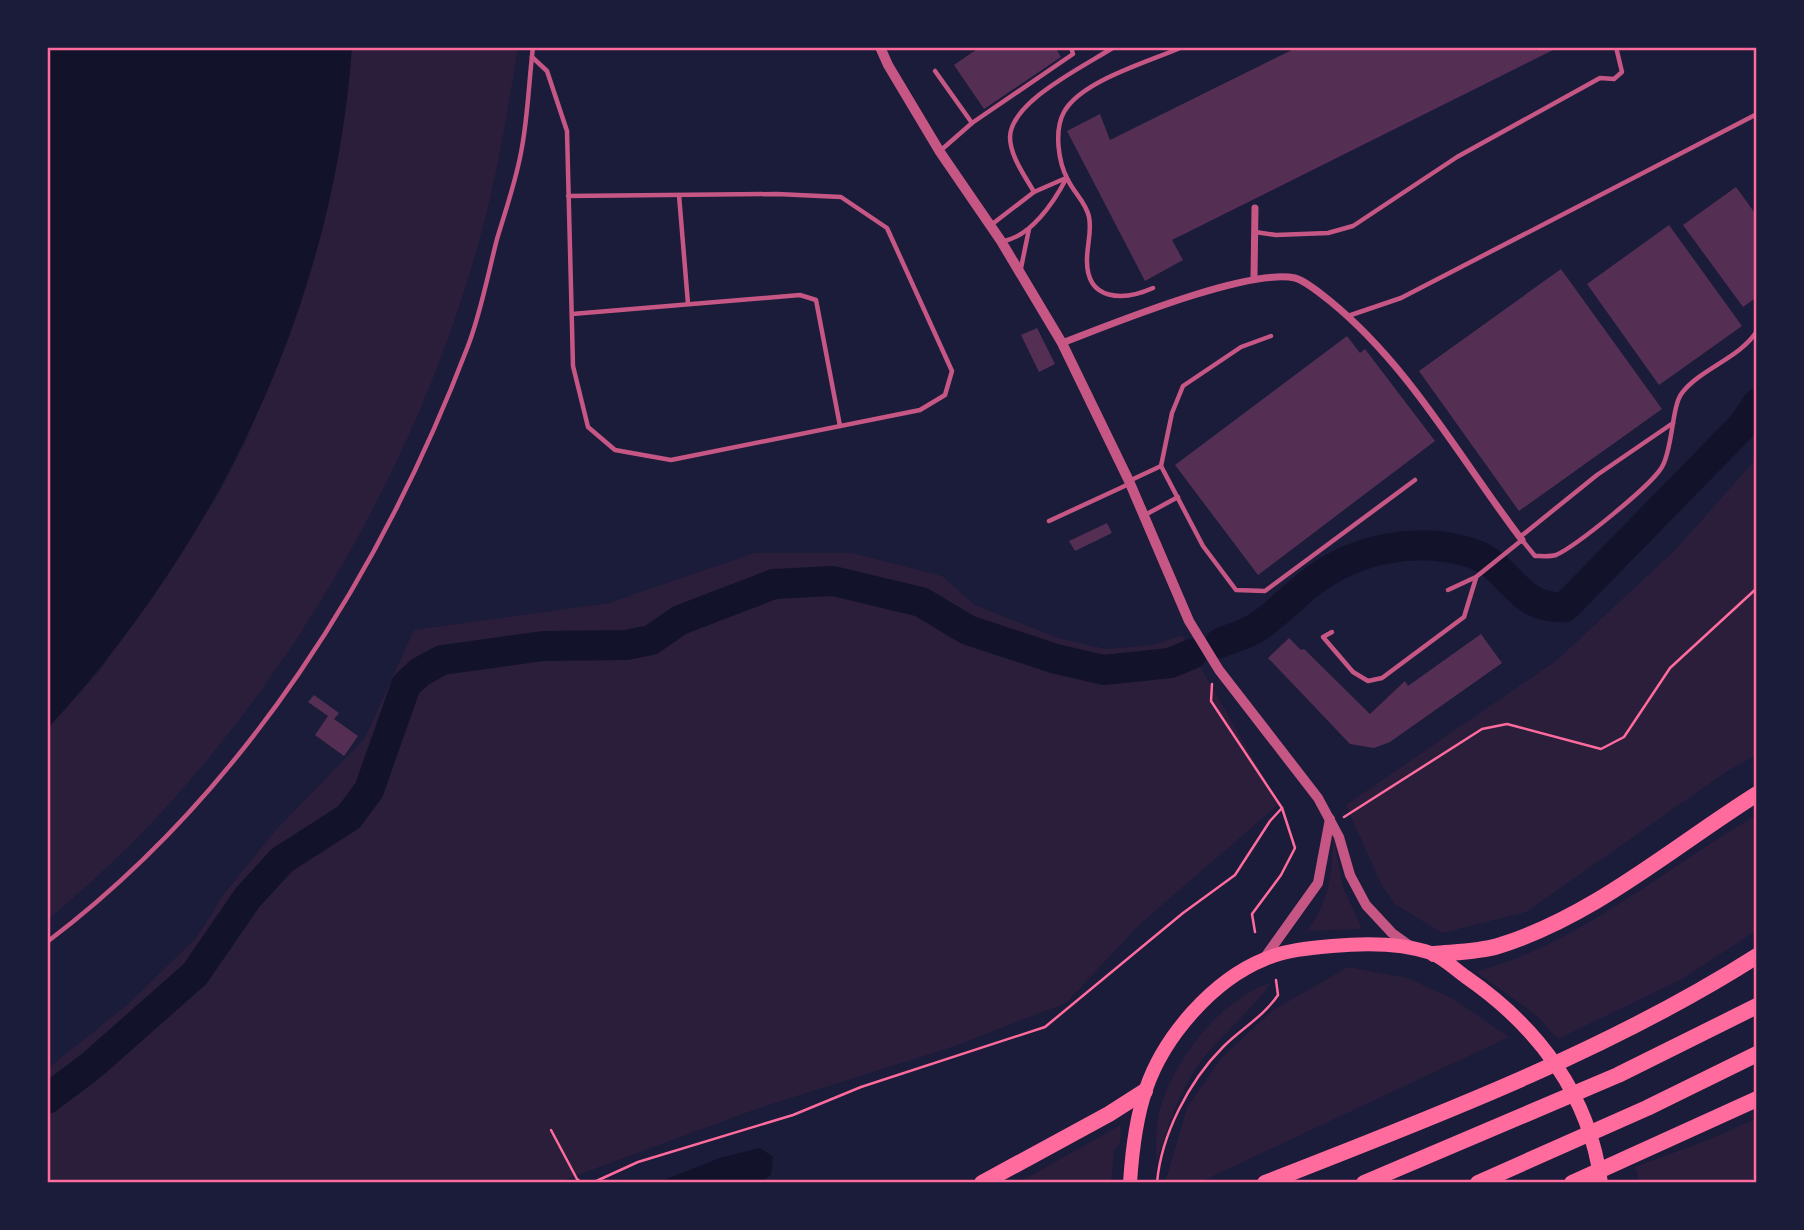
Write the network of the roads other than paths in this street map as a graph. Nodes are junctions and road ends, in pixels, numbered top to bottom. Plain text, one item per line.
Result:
1 (533, 47) edge
2 (880, 47) edge
3 (1071, 47) edge
4 (1114, 47) edge
5 (1616, 47) edge
6 (1180, 48) edge
7 (532, 57) junction
8 (934, 71) dead end
9 (1757, 114) edge
10 (972, 123) junction
11 (940, 152) junction
12 (1066, 178) junction
13 (1034, 192) junction
14 (679, 195) junction
15 (569, 196) junction
16 (1255, 208) dead end
17 (1031, 225) junction
18 (990, 226) junction
19 (1255, 232) junction
20 (1001, 241) junction
21 (1020, 272) junction
22 (1254, 278) junction
23 (1153, 288) dead end
24 (688, 304) junction
25 (572, 314) junction
26 (1349, 316) junction
27 (1757, 331) edge
28 (1271, 336) dead end
29 (1062, 342) junction
30 (1674, 422) junction
31 (839, 426) junction
32 (1161, 466) junction
33 (1415, 480) dead end
34 (1129, 483) junction
35 (1178, 497) junction
36 (1144, 516) junction
37 (1049, 521) dead end
38 (1521, 539) junction
39 (1476, 577) junction
40 (1448, 590) dead end
41 (1332, 632) dead end
42 (1757, 794) edge
43 (1331, 821) junction
44 (47, 942) edge
45 (1413, 948) junction
46 (1434, 954) junction
47 (1757, 956) edge
48 (1263, 960) junction
49 (1757, 1006) edge
50 (1757, 1054) edge
51 (1145, 1091) junction
52 (1757, 1099) edge
53 (982, 1183) edge
54 (1130, 1183) edge
55 (1265, 1183) edge
56 (1364, 1183) edge
57 (1478, 1183) edge
58 (1572, 1183) edge
59 (1601, 1183) edge

1 - 7 lane
2 - 11 street
3 - 10 lane
4 - 13 lane
5 - 19 lane
6 - 12 lane
7 - 15 lane
7 - 44 lane
8 - 10 lane
9 - 26 lane
10 - 11 lane
11 - 18 street
12 - 13 lane
12 - 17 lane
12 - 23 lane
13 - 18 lane
14 - 15 lane
14 - 24 lane
14 - 31 lane
15 - 25 lane
16 - 19 street
17 - 20 lane
17 - 21 lane
18 - 20 street
19 - 22 street
20 - 21 street
21 - 29 street
22 - 26 street
22 - 29 street
24 - 25 lane
24 - 31 lane
25 - 31 lane
26 - 38 street
27 - 30 lane
28 - 32 lane
29 - 34 street
30 - 38 lane
30 - 38 lane
32 - 34 lane
32 - 35 lane
33 - 35 lane
34 - 36 street
34 - 37 lane
35 - 36 lane
36 - 43 street
38 - 39 lane
39 - 40 lane
39 - 41 lane
42 - 46 highway
43 - 45 street
43 - 48 street
45 - 46 highway
45 - 48 highway
46 - 59 highway
47 - 55 highway
48 - 51 highway
49 - 56 highway
50 - 57 highway
51 - 53 highway
51 - 54 highway
52 - 58 highway

